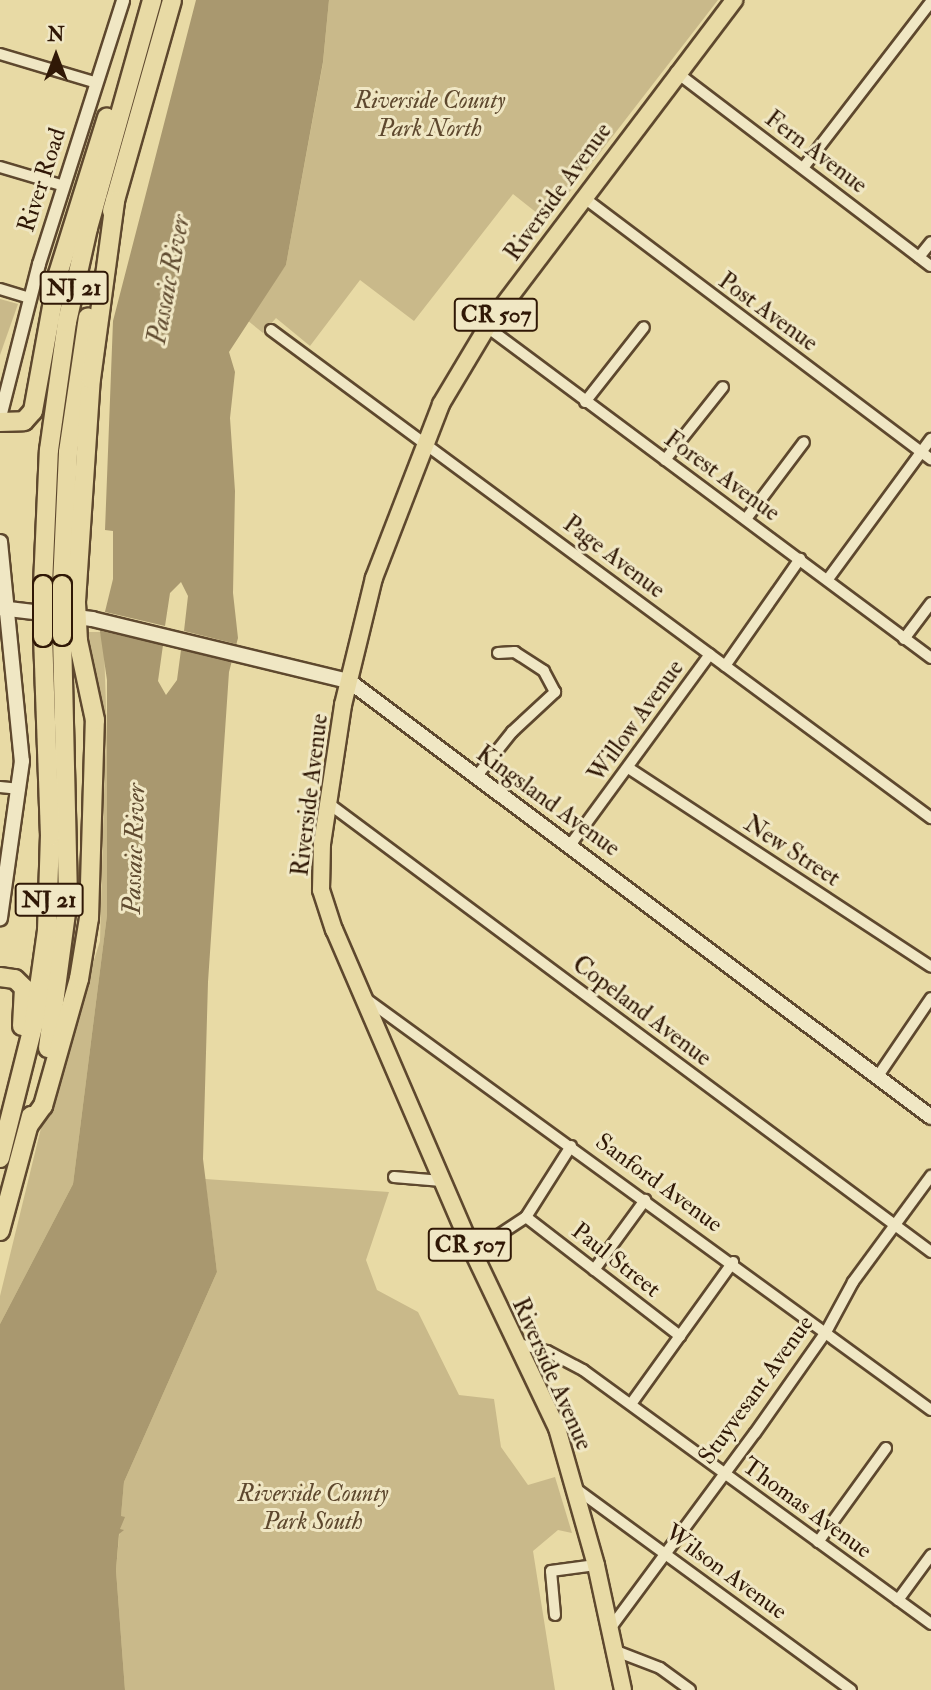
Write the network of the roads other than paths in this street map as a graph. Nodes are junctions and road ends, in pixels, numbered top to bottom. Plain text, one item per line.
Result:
1 (123, 0) edge
2 (152, 0) edge
3 (172, 0) edge
4 (734, 0) edge
5 (931, 2) edge
6 (0, 54) edge
7 (676, 72) junction
8 (97, 83) junction
9 (0, 167) edge
10 (803, 168) junction
11 (64, 186) junction
12 (583, 197) junction
13 (115, 201) junction
14 (931, 242) edge
15 (919, 257) junction
16 (931, 266) edge
17 (0, 289) edge
18 (29, 298) junction
19 (487, 327) junction
20 (644, 327) dead end
21 (271, 330) dead end
22 (723, 387) dead end
23 (585, 402) junction
24 (0, 416) edge
25 (0, 422) edge
26 (931, 439) edge
27 (425, 442) junction
28 (804, 442) dead end
29 (921, 452) junction
30 (931, 459) edge
31 (665, 460) junction
32 (746, 519) junction
33 (0, 542) edge
34 (800, 559) junction
35 (828, 579) junction
36 (931, 603) edge
37 (4, 608) edge
38 (84, 618) junction
39 (904, 639) junction
40 (498, 653) dead end
41 (710, 654) junction
42 (931, 658) edge
43 (725, 666) junction
44 (349, 681) junction
45 (629, 769) junction
46 (476, 777) junction
47 (0, 787) edge
48 (20, 789) junction
49 (328, 803) junction
50 (931, 818) edge
51 (571, 844) junction
52 (0, 918) edge
53 (931, 967) edge
54 (0, 977) edge
55 (360, 994) junction
56 (931, 998) edge
57 (878, 1076) junction
58 (931, 1117) edge
59 (29, 1125) junction
60 (0, 1139) edge
61 (571, 1146) junction
62 (0, 1158) edge
63 (931, 1176) edge
64 (394, 1177) dead end
65 (442, 1181) junction
66 (645, 1200) junction
67 (526, 1217) junction
68 (894, 1225) junction
69 (0, 1231) edge
70 (473, 1252) junction
71 (931, 1252) edge
72 (733, 1262) junction
73 (594, 1270) junction
74 (826, 1332) junction
75 (680, 1336) junction
76 (515, 1342) junction
77 (631, 1405) junction
78 (931, 1410) edge
79 (886, 1448) dead end
80 (723, 1473) junction
81 (575, 1488) junction
82 (818, 1542) junction
83 (664, 1552) junction
84 (931, 1555) edge
85 (596, 1565) junction
86 (898, 1600) junction
87 (555, 1615) dead end
88 (931, 1624) edge
89 (612, 1626) junction
90 (616, 1651) junction
91 (623, 1690) edge
92 (690, 1690) edge
93 (851, 1690) edge

1 - 8 street, River Road
2 - 25 highway
2 - 62 highway, NJ 21, bridge
3 - 13 highway, NJ 21
4 - 7 main road, Riverside Avenue / CR 507
5 - 10 street
6 - 8 street
7 - 10 street, Fern Avenue
7 - 12 main road, Riverside Avenue / CR 507
8 - 11 street, River Road
9 - 11 street
10 - 15 street, Fern Avenue
11 - 18 street, River Road
12 - 19 main road, Riverside Avenue / CR 507
12 - 29 street, Post Avenue
13 - 38 highway
13 - 59 highway, NJ 21, bridge
14 - 15 street
15 - 16 street, Fern Avenue
17 - 18 street
18 - 24 street, River Road
19 - 23 street, Forest Avenue
19 - 27 main road, Riverside Avenue / CR 507
20 - 23 street
21 - 27 street, Page Avenue
22 - 31 street
23 - 31 street, Forest Avenue
26 - 29 street
27 - 41 street, Page Avenue
27 - 44 main road, Riverside Avenue / CR 507
28 - 32 street
29 - 30 street, Post Avenue
29 - 35 street
31 - 32 street, Forest Avenue
32 - 34 street, Forest Avenue
33 - 37 main road
34 - 35 street, Forest Avenue
34 - 43 street, Willow Avenue
35 - 39 street, Forest Avenue
36 - 39 street
37 - 38 main road, Kingsland Avenue
37 - 48 main road
38 - 44 main road, Kingsland Avenue
38 - 59 highway
39 - 42 street, Forest Avenue
40 - 46 street
41 - 43 street, Page Avenue
41 - 45 street, Willow Avenue
43 - 50 street, Page Avenue
44 - 46 main road, Kingsland Avenue
44 - 49 main road, Riverside Avenue / CR 507
45 - 51 street, Willow Avenue
45 - 53 street, New Street
46 - 51 main road, Kingsland Avenue
47 - 48 street
48 - 52 main road
49 - 55 main road, Riverside Avenue / CR 507
49 - 68 street, Copeland Avenue
51 - 57 main road, Kingsland Avenue
54 - 60 highway
55 - 61 street, Sanford Avenue
55 - 65 main road, Riverside Avenue / CR 507
56 - 57 street
57 - 58 main road, Kingsland Avenue
59 - 69 highway, NJ 21
61 - 66 street, Sanford Avenue
61 - 67 street
63 - 68 street, Stuyvesant Avenue
64 - 65 street
65 - 70 main road, Riverside Avenue / CR 507
66 - 72 street, Sanford Avenue
66 - 73 street
67 - 70 street
67 - 73 street, Paul Street
68 - 71 street, Copeland Avenue
68 - 74 street, Stuyvesant Avenue
70 - 76 main road, Riverside Avenue / CR 507
72 - 74 street, Sanford Avenue
72 - 75 street
73 - 75 street, Paul Street
74 - 78 street, Sanford Avenue
74 - 80 street, Stuyvesant Avenue
75 - 77 street
76 - 77 street, Thomas Avenue
76 - 81 main road, Riverside Avenue / CR 507
77 - 80 street, Thomas Avenue
79 - 82 street
80 - 82 street, Thomas Avenue
80 - 83 street, Stuyvesant Avenue
81 - 83 street, Wilson Avenue
81 - 85 main road, Riverside Avenue / CR 507
82 - 86 street, Thomas Avenue
83 - 89 street, Stuyvesant Avenue
83 - 93 street, Wilson Avenue
84 - 86 street
85 - 87 street
85 - 89 main road, Riverside Avenue / CR 507
86 - 88 street, Thomas Avenue
89 - 90 main road, Riverside Avenue / CR 507
90 - 91 main road, Riverside Avenue / CR 507
90 - 92 street

